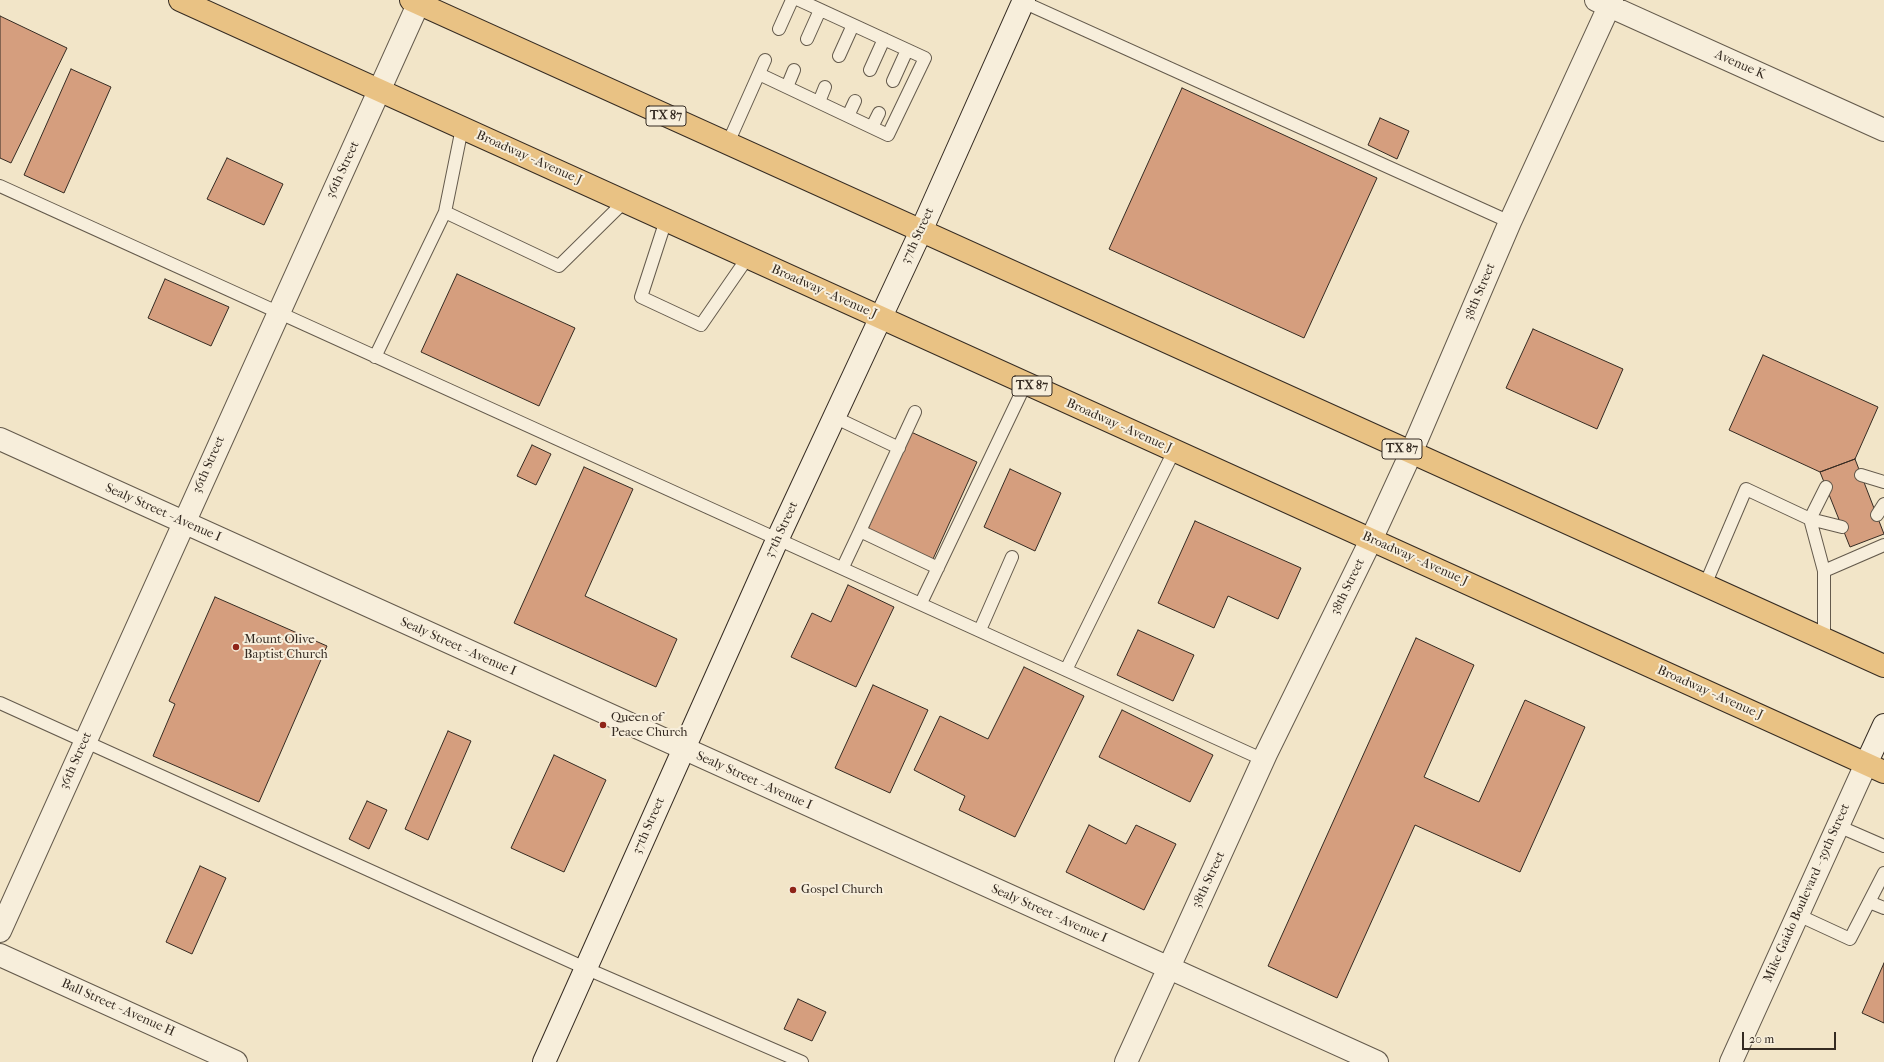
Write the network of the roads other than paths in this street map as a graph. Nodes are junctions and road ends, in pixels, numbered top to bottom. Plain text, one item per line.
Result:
1 (180, 0) edge
2 (792, 0) edge
3 (799, 0) edge
4 (416, 1) edge
5 (1023, 1) edge
6 (1606, 2) edge
7 (820, 10) junction
8 (853, 25) junction
9 (779, 29) dead end
10 (807, 39) dead end
11 (884, 39) junction
12 (907, 50) junction
13 (839, 56) dead end
14 (765, 60) dead end
15 (794, 70) dead end
16 (870, 70) dead end
17 (759, 74) junction
18 (893, 81) dead end
19 (787, 87) junction
20 (825, 87) dead end
21 (380, 90) junction
22 (855, 100) dead end
23 (819, 102) junction
24 (879, 113) dead end
25 (848, 116) junction
26 (872, 127) junction
27 (462, 128) junction
28 (1884, 130) edge
29 (728, 144) junction
30 (0, 186) edge
31 (625, 201) junction
32 (445, 212) junction
33 (666, 220) junction
34 (1510, 222) junction
35 (921, 231) junction
36 (748, 257) junction
37 (278, 314) junction
38 (881, 318) junction
39 (375, 357) junction
40 (1026, 383) junction
41 (915, 412) dead end
42 (834, 417) junction
43 (0, 439) edge
44 (899, 448) junction
45 (1174, 450) junction
46 (1412, 453) junction
47 (1861, 475) dead end
48 (1884, 482) edge
49 (1826, 487) dead end
50 (1884, 504) edge
51 (1877, 515) dead end
52 (1810, 519) junction
53 (184, 522) junction
54 (1842, 528) dead end
55 (860, 531) junction
56 (778, 538) junction
57 (1372, 540) junction
58 (1884, 545) edge
59 (1012, 557) dead end
60 (843, 567) junction
61 (938, 568) junction
62 (1824, 571) junction
63 (1705, 585) junction
64 (921, 603) junction
65 (980, 630) junction
66 (1824, 639) junction
67 (1884, 666) edge
68 (1066, 670) junction
69 (0, 703) edge
70 (1884, 725) edge
71 (84, 741) junction
72 (683, 749) junction
73 (1264, 760) junction
74 (1875, 768) edge
75 (1838, 826) junction
76 (1884, 846) edge
77 (1884, 873) edge
78 (1870, 902) junction
79 (1884, 908) edge
80 (1798, 915) junction
81 (0, 931) edge
82 (0, 955) edge
83 (585, 968) junction
84 (1168, 968) junction
85 (236, 1062) edge
86 (544, 1062) edge
87 (802, 1062) edge
88 (1126, 1062) edge
89 (1377, 1062) edge
90 (1731, 1062) edge

1 - 21 main road, Broadway - Avenue J / TX 87
2 - 9 lane
3 - 7 lane
4 - 21 street, 36th Street
4 - 29 main road, TX 87
5 - 34 lane
5 - 35 street, 37th Street
6 - 28 street, Avenue K
6 - 34 street, 38th Street
7 - 8 lane
7 - 10 lane
8 - 11 lane
8 - 13 lane
11 - 12 lane
11 - 16 lane
12 - 18 lane
12 - 26 lane
14 - 17 lane
15 - 19 lane
17 - 19 lane
17 - 29 lane
19 - 23 lane
20 - 23 lane
21 - 27 main road, Broadway - Avenue J / TX 87
21 - 37 street, 36th Street
22 - 25 lane
23 - 25 lane
24 - 26 lane
25 - 26 lane
27 - 31 main road, Broadway - Avenue J / TX 87
27 - 32 lane
29 - 35 main road, TX 87
30 - 37 lane
31 - 32 lane
31 - 33 main road, Broadway - Avenue J / TX 87
32 - 39 lane
33 - 36 main road, Broadway - Avenue J / TX 87
33 - 36 lane
34 - 46 street, 38th Street
35 - 38 street, 37th Street
35 - 46 main road, TX 87
36 - 38 main road, Broadway - Avenue J / TX 87
37 - 39 lane
37 - 53 street, 36th Street
38 - 40 main road, Broadway - Avenue J / TX 87
38 - 42 street, 37th Street
39 - 56 lane
40 - 45 main road, Broadway - Avenue J / TX 87
40 - 61 lane
41 - 44 lane
42 - 44 lane
42 - 56 street, 37th Street
43 - 53 street, Sealy Street - Avenue I
44 - 55 lane
45 - 57 main road, Broadway - Avenue J / TX 87
45 - 68 lane
46 - 57 street, 38th Street
46 - 63 main road, TX 87
47 - 48 lane
49 - 52 lane
50 - 51 lane
52 - 54 lane
52 - 62 lane
52 - 63 lane
53 - 71 street, 36th Street
53 - 72 street, Sealy Street - Avenue I
55 - 60 lane
55 - 61 lane
56 - 60 lane
56 - 72 street, 37th Street
57 - 73 street, 38th Street
57 - 74 main road, Broadway - Avenue J / TX 87
58 - 62 lane
59 - 65 lane
60 - 64 lane
61 - 64 lane
62 - 66 lane
63 - 66 main road, TX 87
64 - 65 lane
65 - 68 lane
66 - 67 main road, TX 87
68 - 73 lane
69 - 71 lane
70 - 74 street, Mike Gaido Boulevard - 39th Street
71 - 81 street, 36th Street
71 - 83 lane
72 - 83 street, 37th Street
72 - 84 street, Sealy Street - Avenue I
73 - 84 street, 38th Street
74 - 75 street, Mike Gaido Boulevard - 39th Street
75 - 76 lane
75 - 80 street, Mike Gaido Boulevard - 39th Street
77 - 78 lane
78 - 79 lane
78 - 80 lane
80 - 90 street, Mike Gaido Boulevard - 39th Street
82 - 85 street, Ball Street - Avenue H
83 - 86 street, 37th Street
83 - 87 lane
84 - 88 street, 38th Street
84 - 89 street, Sealy Street - Avenue I

